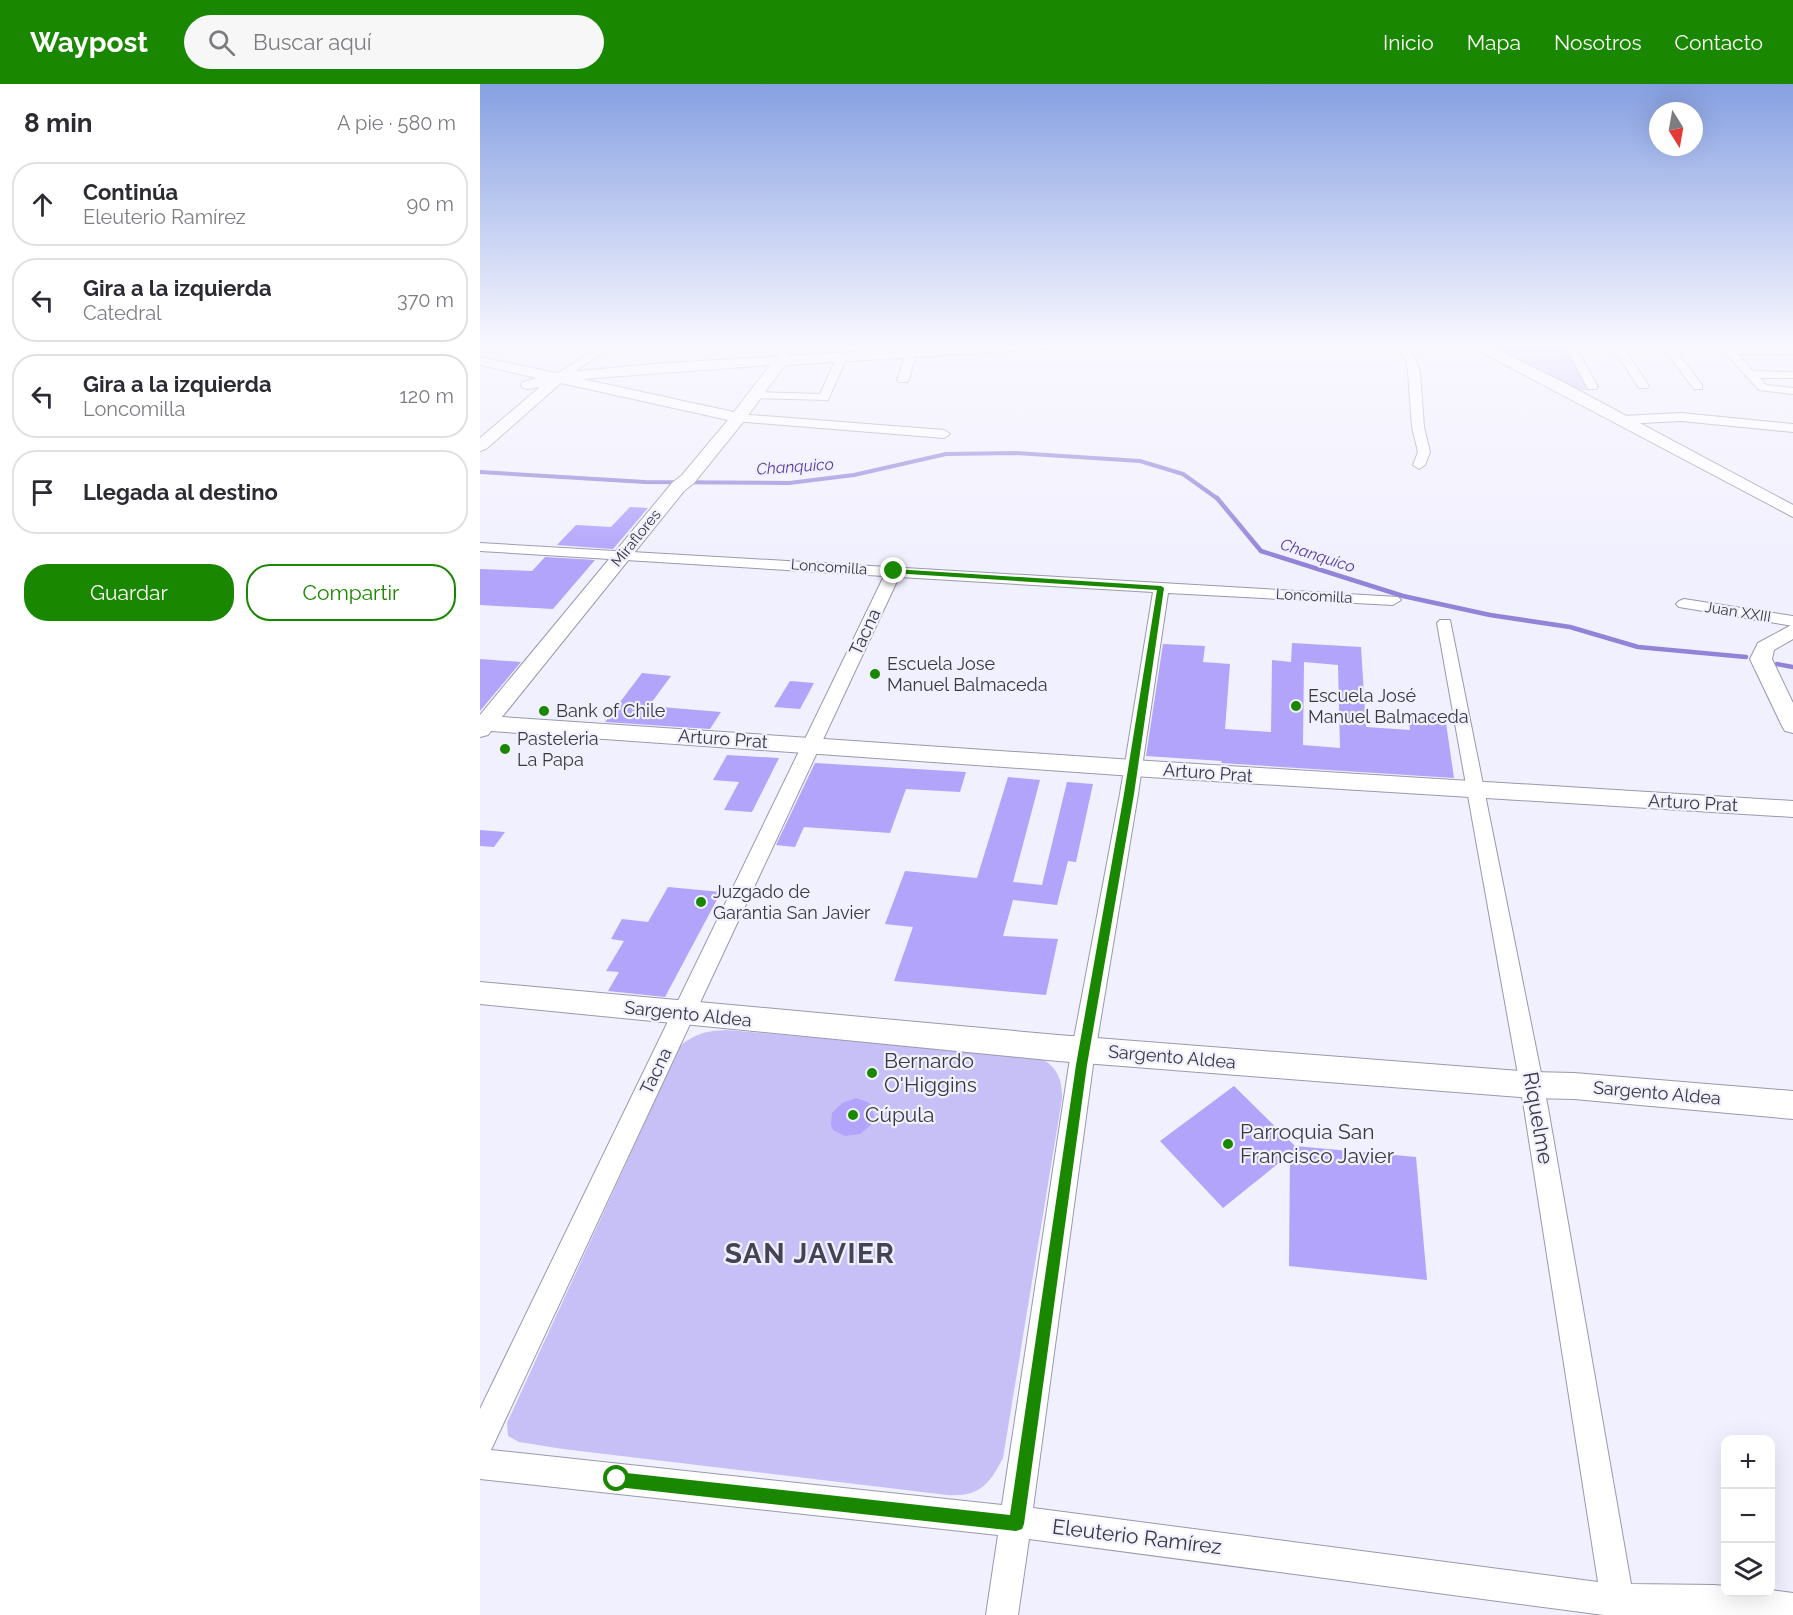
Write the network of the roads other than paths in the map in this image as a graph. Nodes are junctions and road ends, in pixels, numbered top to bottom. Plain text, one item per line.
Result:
1 (515, 415) edge
2 (687, 415) edge
3 (701, 415) edge
4 (739, 415) edge
5 (1417, 415) edge
6 (1615, 415) edge
7 (1623, 420) junction
8 (733, 424) junction
9 (1793, 428) edge
10 (944, 434) dead end
11 (480, 446) edge
12 (1419, 465) dead end
13 (1793, 512) edge
14 (480, 547) edge
15 (623, 554) junction
16 (894, 571) junction
17 (1161, 588) junction
18 (1393, 600) dead end
19 (1684, 604) dead end
20 (1793, 621) edge
21 (1445, 622) dead end
22 (1793, 630) edge
23 (482, 725) edge
24 (1793, 726) edge
25 (811, 746) junction
26 (1133, 768) junction
27 (1475, 790) junction
28 (1793, 808) edge
29 (480, 993) edge
30 (683, 1014) junction
31 (1085, 1050) junction
32 (1532, 1085) junction
33 (1793, 1106) edge
34 (480, 1441) edge
35 (480, 1464) edge
36 (1016, 1524) junction
37 (1619, 1608) edge
38 (1793, 1610) edge
39 (1002, 1615) edge

1 - 11 street
2 - 8 street
3 - 8 street
4 - 8 street, Miraflores
5 - 12 street
6 - 7 street
7 - 9 street
7 - 13 street
8 - 10 street
8 - 15 street, Miraflores
14 - 15 street, Loncomilla
15 - 16 street, Loncomilla
15 - 23 street, Miraflores
16 - 17 street, Loncomilla
16 - 25 street, Tacna
17 - 18 street, Loncomilla
17 - 26 street
19 - 20 street, Juan XXIII
21 - 27 street, Riquelme
22 - 24 street
23 - 25 street, Arturo Prat
25 - 26 street, Arturo Prat
25 - 30 street, Tacna
26 - 27 street, Arturo Prat
26 - 31 street
27 - 28 street, Arturo Prat
27 - 32 street, Riquelme
29 - 30 street, Sargento Aldea
30 - 31 street, Sargento Aldea
30 - 34 street, Tacna
31 - 32 street, Sargento Aldea
31 - 36 street
32 - 33 street, Sargento Aldea
32 - 37 street, Riquelme
35 - 36 street, Eleuterio Ramírez
36 - 37 street, Eleuterio Ramírez
36 - 39 street
37 - 38 street, Eleuterio Ramírez

